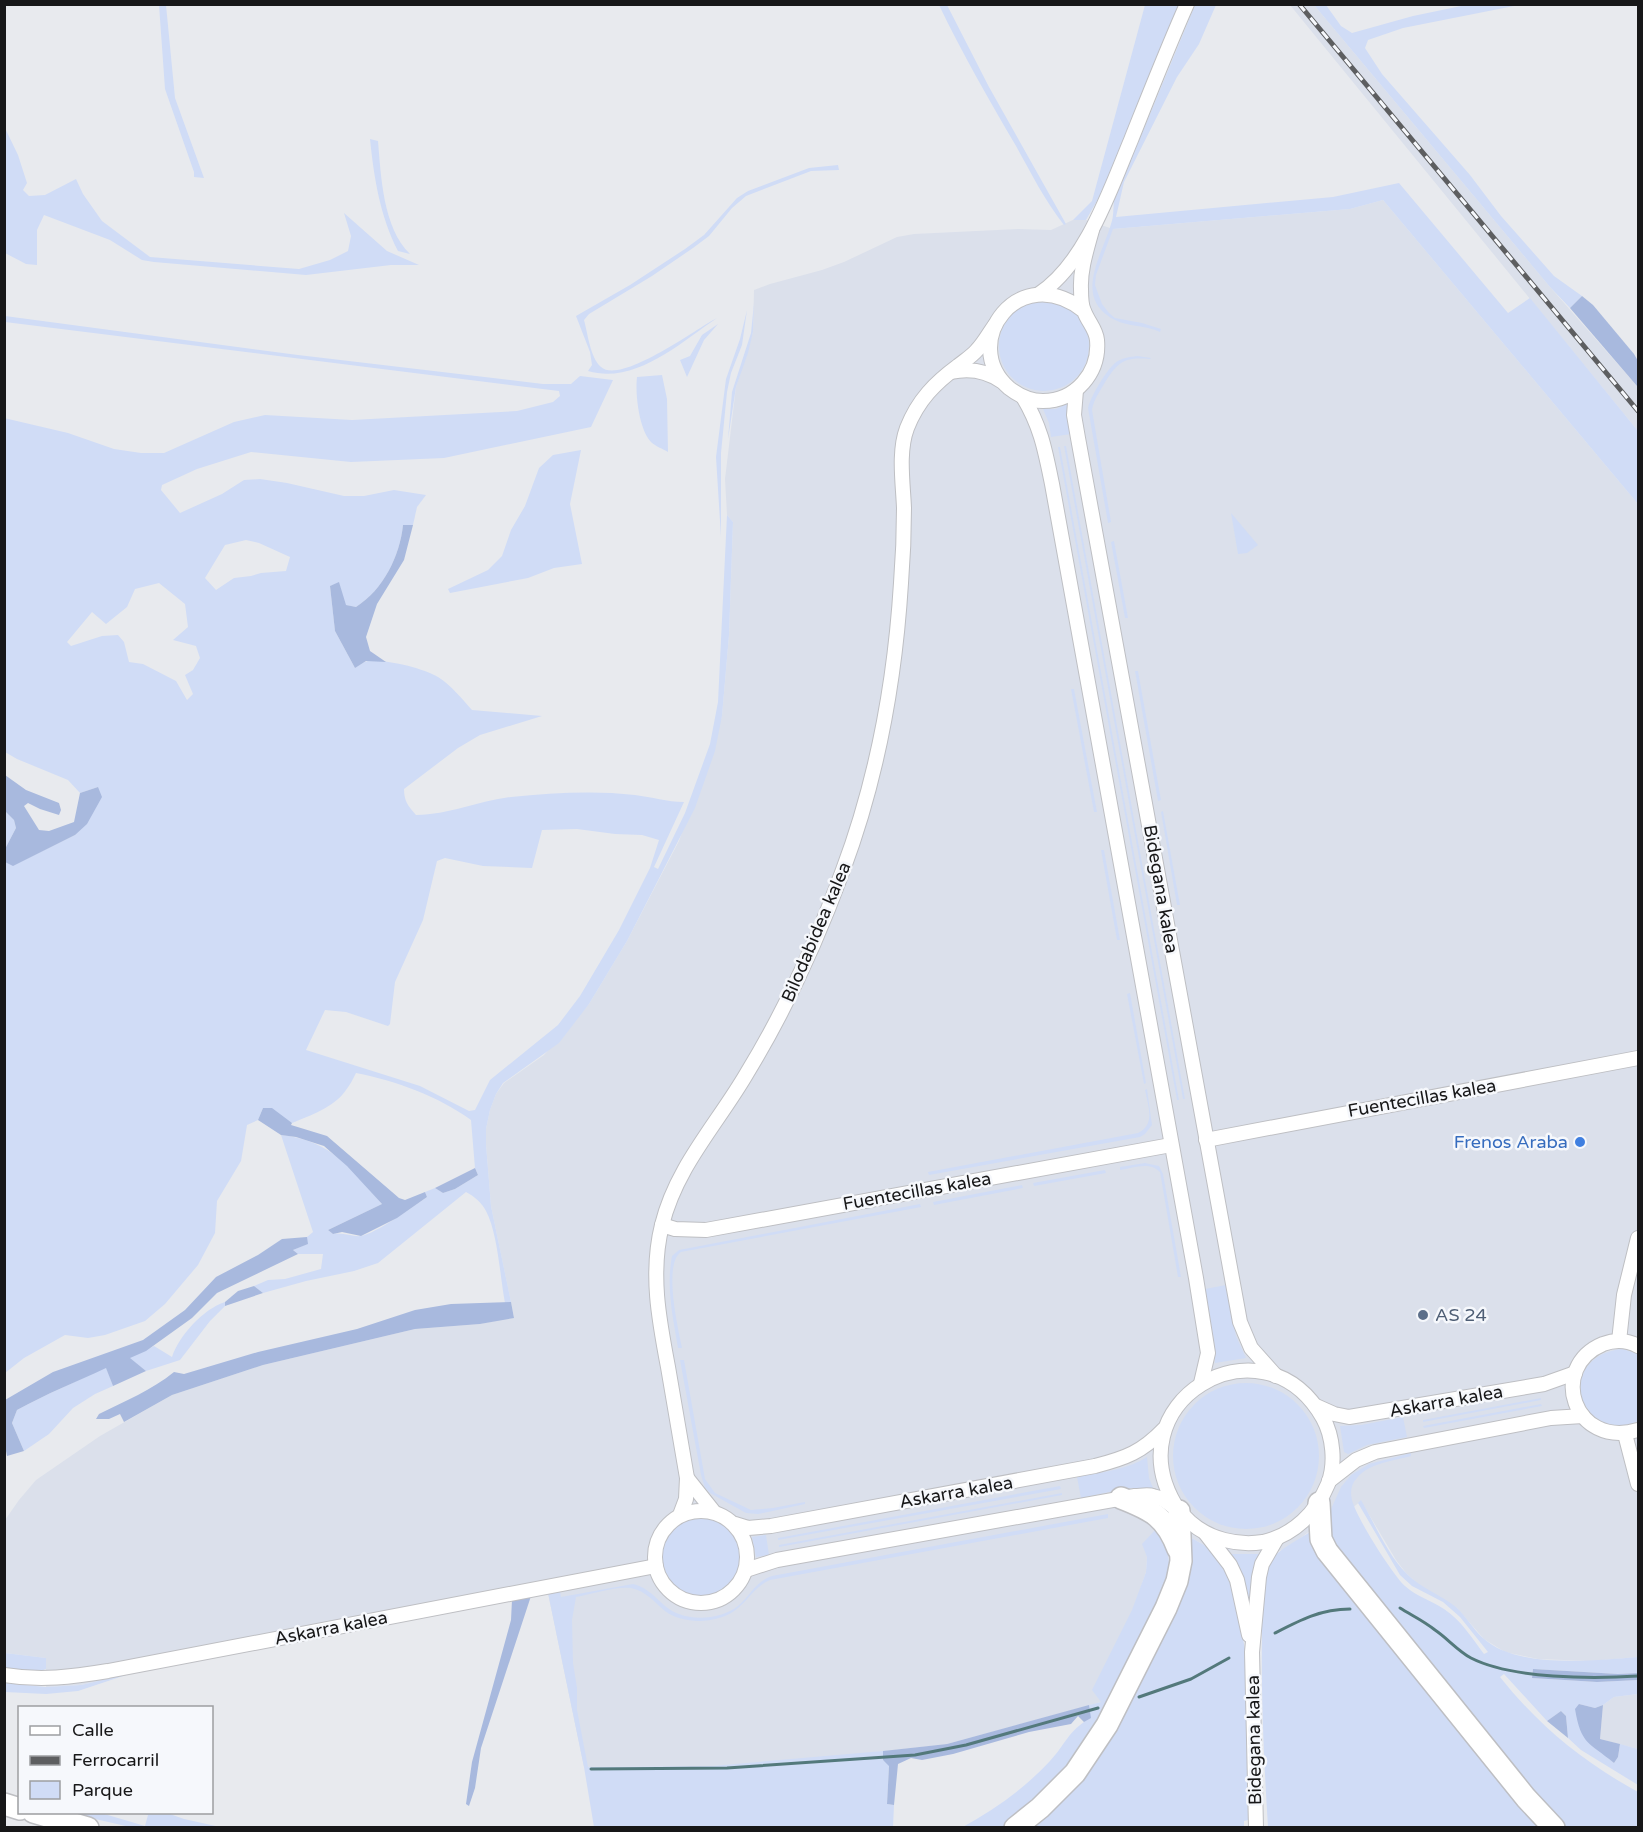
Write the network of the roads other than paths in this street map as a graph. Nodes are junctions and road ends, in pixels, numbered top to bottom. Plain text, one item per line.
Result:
1 (1187, 4) edge
2 (1092, 230) junction
3 (1039, 294) junction
4 (1084, 311) junction
5 (995, 325) junction
6 (949, 373) junction
7 (1005, 384) junction
8 (1076, 390) junction
9 (1023, 397) junction
10 (1638, 1058) edge
11 (1206, 1140) junction
12 (1171, 1145) junction
13 (662, 1225) junction
14 (1638, 1238) edge
15 (1619, 1341) junction
16 (1638, 1346) edge
17 (1575, 1373) junction
18 (1276, 1376) junction
19 (1201, 1383) junction
20 (1316, 1406) junction
21 (1582, 1416) junction
22 (1166, 1427) junction
23 (1632, 1432) edge
24 (687, 1478) junction
25 (1329, 1481) junction
26 (1638, 1484) edge
27 (1121, 1498) junction
28 (1319, 1503) junction
29 (1179, 1511) junction
30 (714, 1512) junction
31 (680, 1515) junction
32 (735, 1524) junction
33 (1204, 1532) junction
34 (1277, 1538) junction
35 (1181, 1561) junction
36 (656, 1566) junction
37 (746, 1570) junction
38 (1252, 1652) junction
39 (4, 1675) edge
40 (40, 1814) edge
41 (1256, 1826) edge
42 (88, 1827) edge
43 (1016, 1827) edge
44 (1554, 1827) edge

1 - 2 street
2 - 3 street
2 - 4 street
3 - 4 street
3 - 5 street
4 - 8 street
5 - 6 street, Bilodabidea kalea
5 - 7 street
6 - 7 street
6 - 13 street, Bilodabidea kalea
7 - 9 street
8 - 9 street
8 - 11 street, Bidegana kalea
9 - 12 street, Bidegana kalea
10 - 11 street, Fuentecillas kalea
11 - 18 street, Bidegana kalea
12 - 13 street, Fuentecillas kalea
12 - 19 street, Bidegana kalea
13 - 24 street, Bilodabidea kalea
14 - 15 street
15 - 16 street
15 - 17 street
17 - 20 street, Askarra kalea
17 - 21 street
18 - 19 street
18 - 20 street
19 - 22 street
20 - 25 street
21 - 23 street
21 - 25 street, Askarra kalea
22 - 29 street
22 - 32 street, Askarra kalea
23 - 26 street
24 - 30 street, Bilodabidea kalea
24 - 31 street, Bilodabidea kalea
25 - 28 street
27 - 29 street, Askarra kalea
27 - 35 highway
27 - 37 street, Askarra kalea
28 - 34 street
28 - 44 highway
29 - 33 street
29 - 35 highway
30 - 31 street
30 - 32 street
31 - 36 street
32 - 37 street
33 - 34 street
33 - 38 street, Bidegana kalea
34 - 38 street, Bidegana kalea
35 - 43 highway
36 - 37 street
36 - 39 street, Askarra kalea
38 - 41 street, Bidegana kalea
40 - 42 highway

